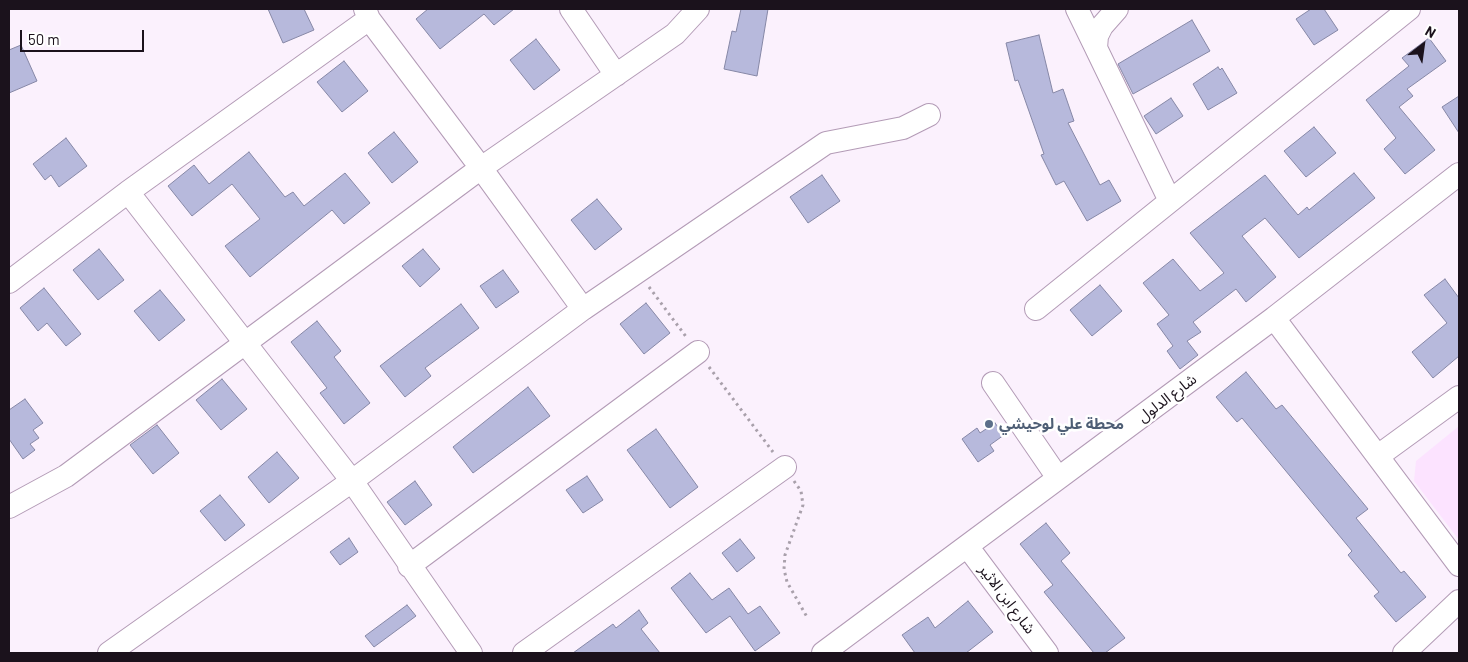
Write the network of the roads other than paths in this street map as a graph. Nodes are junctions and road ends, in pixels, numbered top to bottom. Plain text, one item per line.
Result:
1 (571, 9) edge
2 (698, 9) edge
3 (1077, 9) edge
4 (1117, 9) edge
5 (1409, 9) edge
6 (367, 14) edge
7 (1096, 48) junction
8 (616, 75) junction
9 (929, 114) dead end
10 (481, 168) junction
11 (1459, 174) edge
12 (128, 192) junction
13 (1170, 201) junction
14 (9, 282) edge
15 (583, 308) junction
16 (1036, 309) dead end
17 (1274, 318) junction
18 (246, 344) junction
19 (698, 352) road end
20 (993, 383) dead end
21 (1459, 397) edge
22 (1378, 456) junction
23 (785, 467) road end
24 (1058, 478) junction
25 (352, 481) junction
26 (9, 507) edge
27 (967, 546) junction
28 (1459, 565) edge
29 (408, 566) junction
30 (1459, 602) edge
31 (109, 653) edge
32 (471, 653) edge
33 (524, 653) edge
34 (823, 653) edge
35 (1047, 653) edge
36 (1404, 653) edge

1 - 8 street
2 - 8 street
3 - 7 street
4 - 7 street
5 - 13 street
6 - 10 street
6 - 12 street
7 - 13 street
8 - 10 street
9 - 15 street
10 - 15 street
10 - 18 street
11 - 17 street, شارع الدلول
12 - 14 street
12 - 18 street
13 - 16 street
15 - 25 street
17 - 22 street
17 - 24 street, شارع الدلول
18 - 25 street
18 - 26 street
19 - 29 street
20 - 24 street
21 - 22 street
22 - 28 street
23 - 33 street
24 - 27 street, شارع الدلول
25 - 29 street
25 - 31 street
27 - 34 street, شارع الدلول
27 - 35 street, شارع ابن الاثير
29 - 32 street
30 - 36 street

